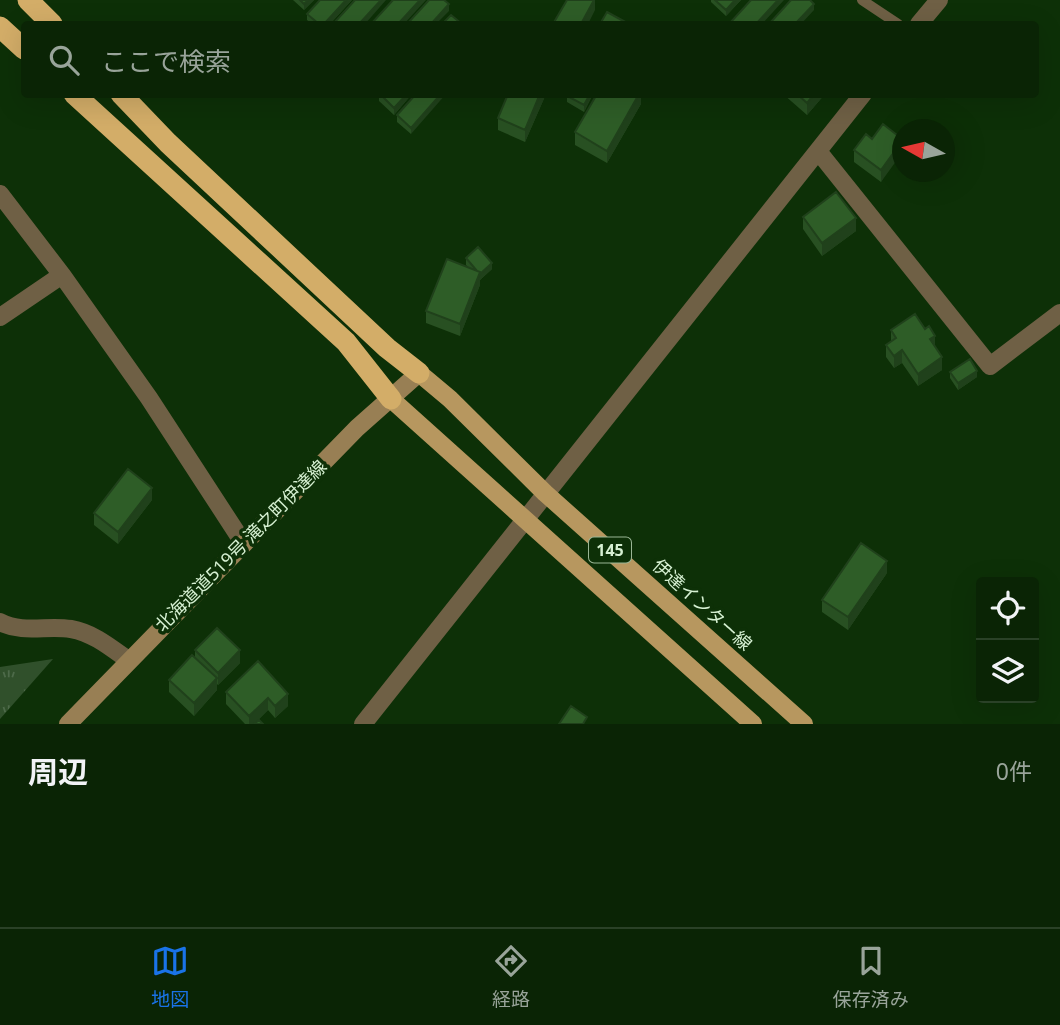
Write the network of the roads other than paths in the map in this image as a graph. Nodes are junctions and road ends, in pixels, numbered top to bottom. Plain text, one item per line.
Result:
1 (28, 0) edge
2 (862, 0) edge
3 (939, 0) edge
4 (49, 21) edge
5 (894, 21) edge
6 (922, 21) edge
7 (0, 27) edge
8 (21, 46) edge
9 (78, 98) edge
10 (125, 98) edge
11 (860, 98) edge
12 (818, 151) junction
13 (0, 194) edge
14 (61, 275) junction
15 (1060, 313) edge
16 (0, 317) edge
17 (419, 373) junction
18 (391, 399) junction
19 (545, 493) junction
20 (525, 518) junction
21 (244, 544) junction
22 (0, 622) edge
23 (128, 660) junction
24 (68, 724) edge
25 (363, 724) edge
26 (753, 724) edge
27 (804, 724) edge

1 - 4 highway
2 - 5 lane
3 - 6 street
7 - 8 highway
9 - 18 highway
10 - 17 highway
11 - 12 street
12 - 15 street
12 - 19 street
13 - 14 street
14 - 16 street
14 - 21 street
17 - 18 main road, 北海道道519号 滝之町伊達線
17 - 19 main road, 伊達インター線 / 145
18 - 20 main road, 145
18 - 21 main road, 北海道道519号 滝之町伊達線
19 - 20 street
19 - 27 main road, 伊達インター線 / 145
20 - 25 street
20 - 26 main road, 145
21 - 23 main road, 北海道道519号 滝之町伊達線
22 - 23 street
23 - 24 main road, 北海道道519号 滝之町伊達線

